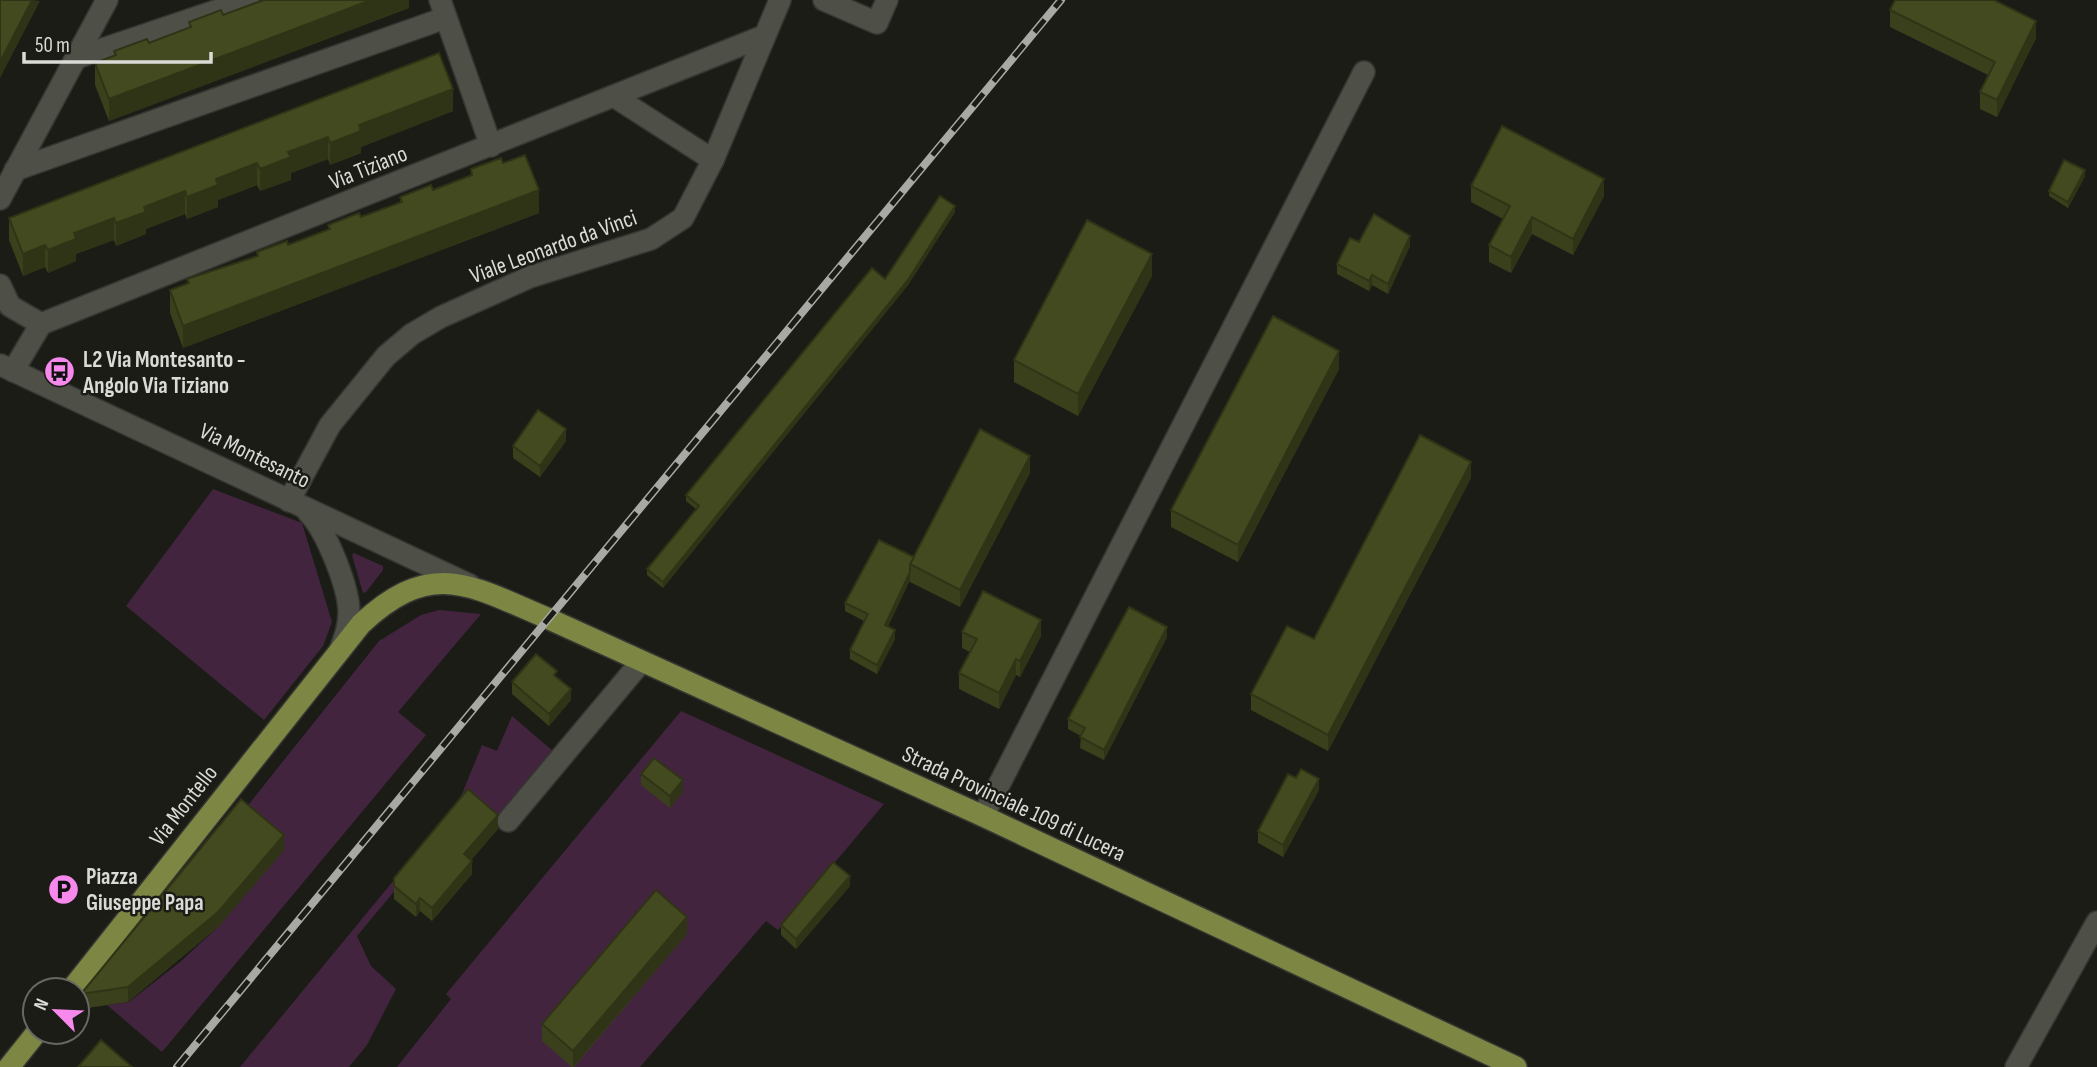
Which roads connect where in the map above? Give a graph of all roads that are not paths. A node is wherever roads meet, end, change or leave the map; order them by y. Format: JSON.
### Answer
{"nodes":[{"id":1,"x":107,"y":0,"type":"edge"},
{"id":2,"x":248,"y":0,"type":"edge"},
{"id":3,"x":780,"y":0,"type":"edge"},
{"id":4,"x":824,"y":0,"type":"edge"},
{"id":5,"x":887,"y":0,"type":"edge"},
{"id":6,"x":443,"y":9,"type":"edge"},
{"id":7,"x":764,"y":36,"type":"junction"},
{"id":8,"x":76,"y":58,"type":"junction"},
{"id":9,"x":1364,"y":72,"type":"dead end"},
{"id":10,"x":615,"y":97,"type":"junction"},
{"id":11,"x":491,"y":146,"type":"junction"},
{"id":12,"x":713,"y":160,"type":"junction"},
{"id":13,"x":15,"y":170,"type":"junction"},
{"id":14,"x":0,"y":199,"type":"edge"},
{"id":15,"x":0,"y":285,"type":"edge"},
{"id":16,"x":41,"y":324,"type":"junction"},
{"id":17,"x":6,"y":368,"type":"edge"},
{"id":18,"x":297,"y":504,"type":"junction"},
{"id":19,"x":487,"y":593,"type":"junction"},
{"id":20,"x":338,"y":654,"type":"junction"},
{"id":21,"x":641,"y":662,"type":"junction"},
{"id":22,"x":983,"y":816,"type":"junction"},
{"id":23,"x":508,"y":821,"type":"dead end"},
{"id":24,"x":2097,"y":922,"type":"edge"},
{"id":25,"x":82,"y":976,"type":"edge"},
{"id":26,"x":26,"y":1046,"type":"edge"},
{"id":27,"x":9,"y":1067,"type":"edge"},
{"id":28,"x":1516,"y":1067,"type":"edge"},
{"id":29,"x":2017,"y":1067,"type":"edge"}],
"edges":[{"from":1,"to":8,"type":"street"},
{"from":2,"to":8,"type":"street"},
{"from":3,"to":7,"type":"street","name":"Viale Leonardo da Vinci"},
{"from":4,"to":5,"type":"street"},
{"from":6,"to":11,"type":"street"},
{"from":6,"to":13,"type":"street"},
{"from":7,"to":10,"type":"street","name":"Via Tiziano"},
{"from":7,"to":12,"type":"street","name":"Viale Leonardo da Vinci"},
{"from":8,"to":13,"type":"street"},
{"from":9,"to":22,"type":"street"},
{"from":10,"to":11,"type":"street","name":"Via Tiziano"},
{"from":10,"to":12,"type":"street"},
{"from":11,"to":16,"type":"street","name":"Via Tiziano"},
{"from":12,"to":18,"type":"street","name":"Viale Leonardo da Vinci"},
{"from":13,"to":14,"type":"street"},
{"from":15,"to":16,"type":"street"},
{"from":16,"to":17,"type":"street"},
{"from":17,"to":18,"type":"street","name":"Via Montesanto"},
{"from":18,"to":19,"type":"street","name":"Via Montesanto"},
{"from":18,"to":20,"type":"street","name":"Via Montello"},
{"from":19,"to":20,"type":"main road","name":"Via Montello"},
{"from":19,"to":21,"type":"main road","name":"Strada Provinciale 109 di Lucera"},
{"from":20,"to":25,"type":"main road","name":"Via Montello"},
{"from":21,"to":22,"type":"main road","name":"Strada Provinciale 109 di Lucera"},
{"from":21,"to":23,"type":"street"},
{"from":22,"to":28,"type":"main road","name":"Strada Provinciale 109 di Lucera"},
{"from":24,"to":29,"type":"street"},
{"from":26,"to":27,"type":"main road"}]}
